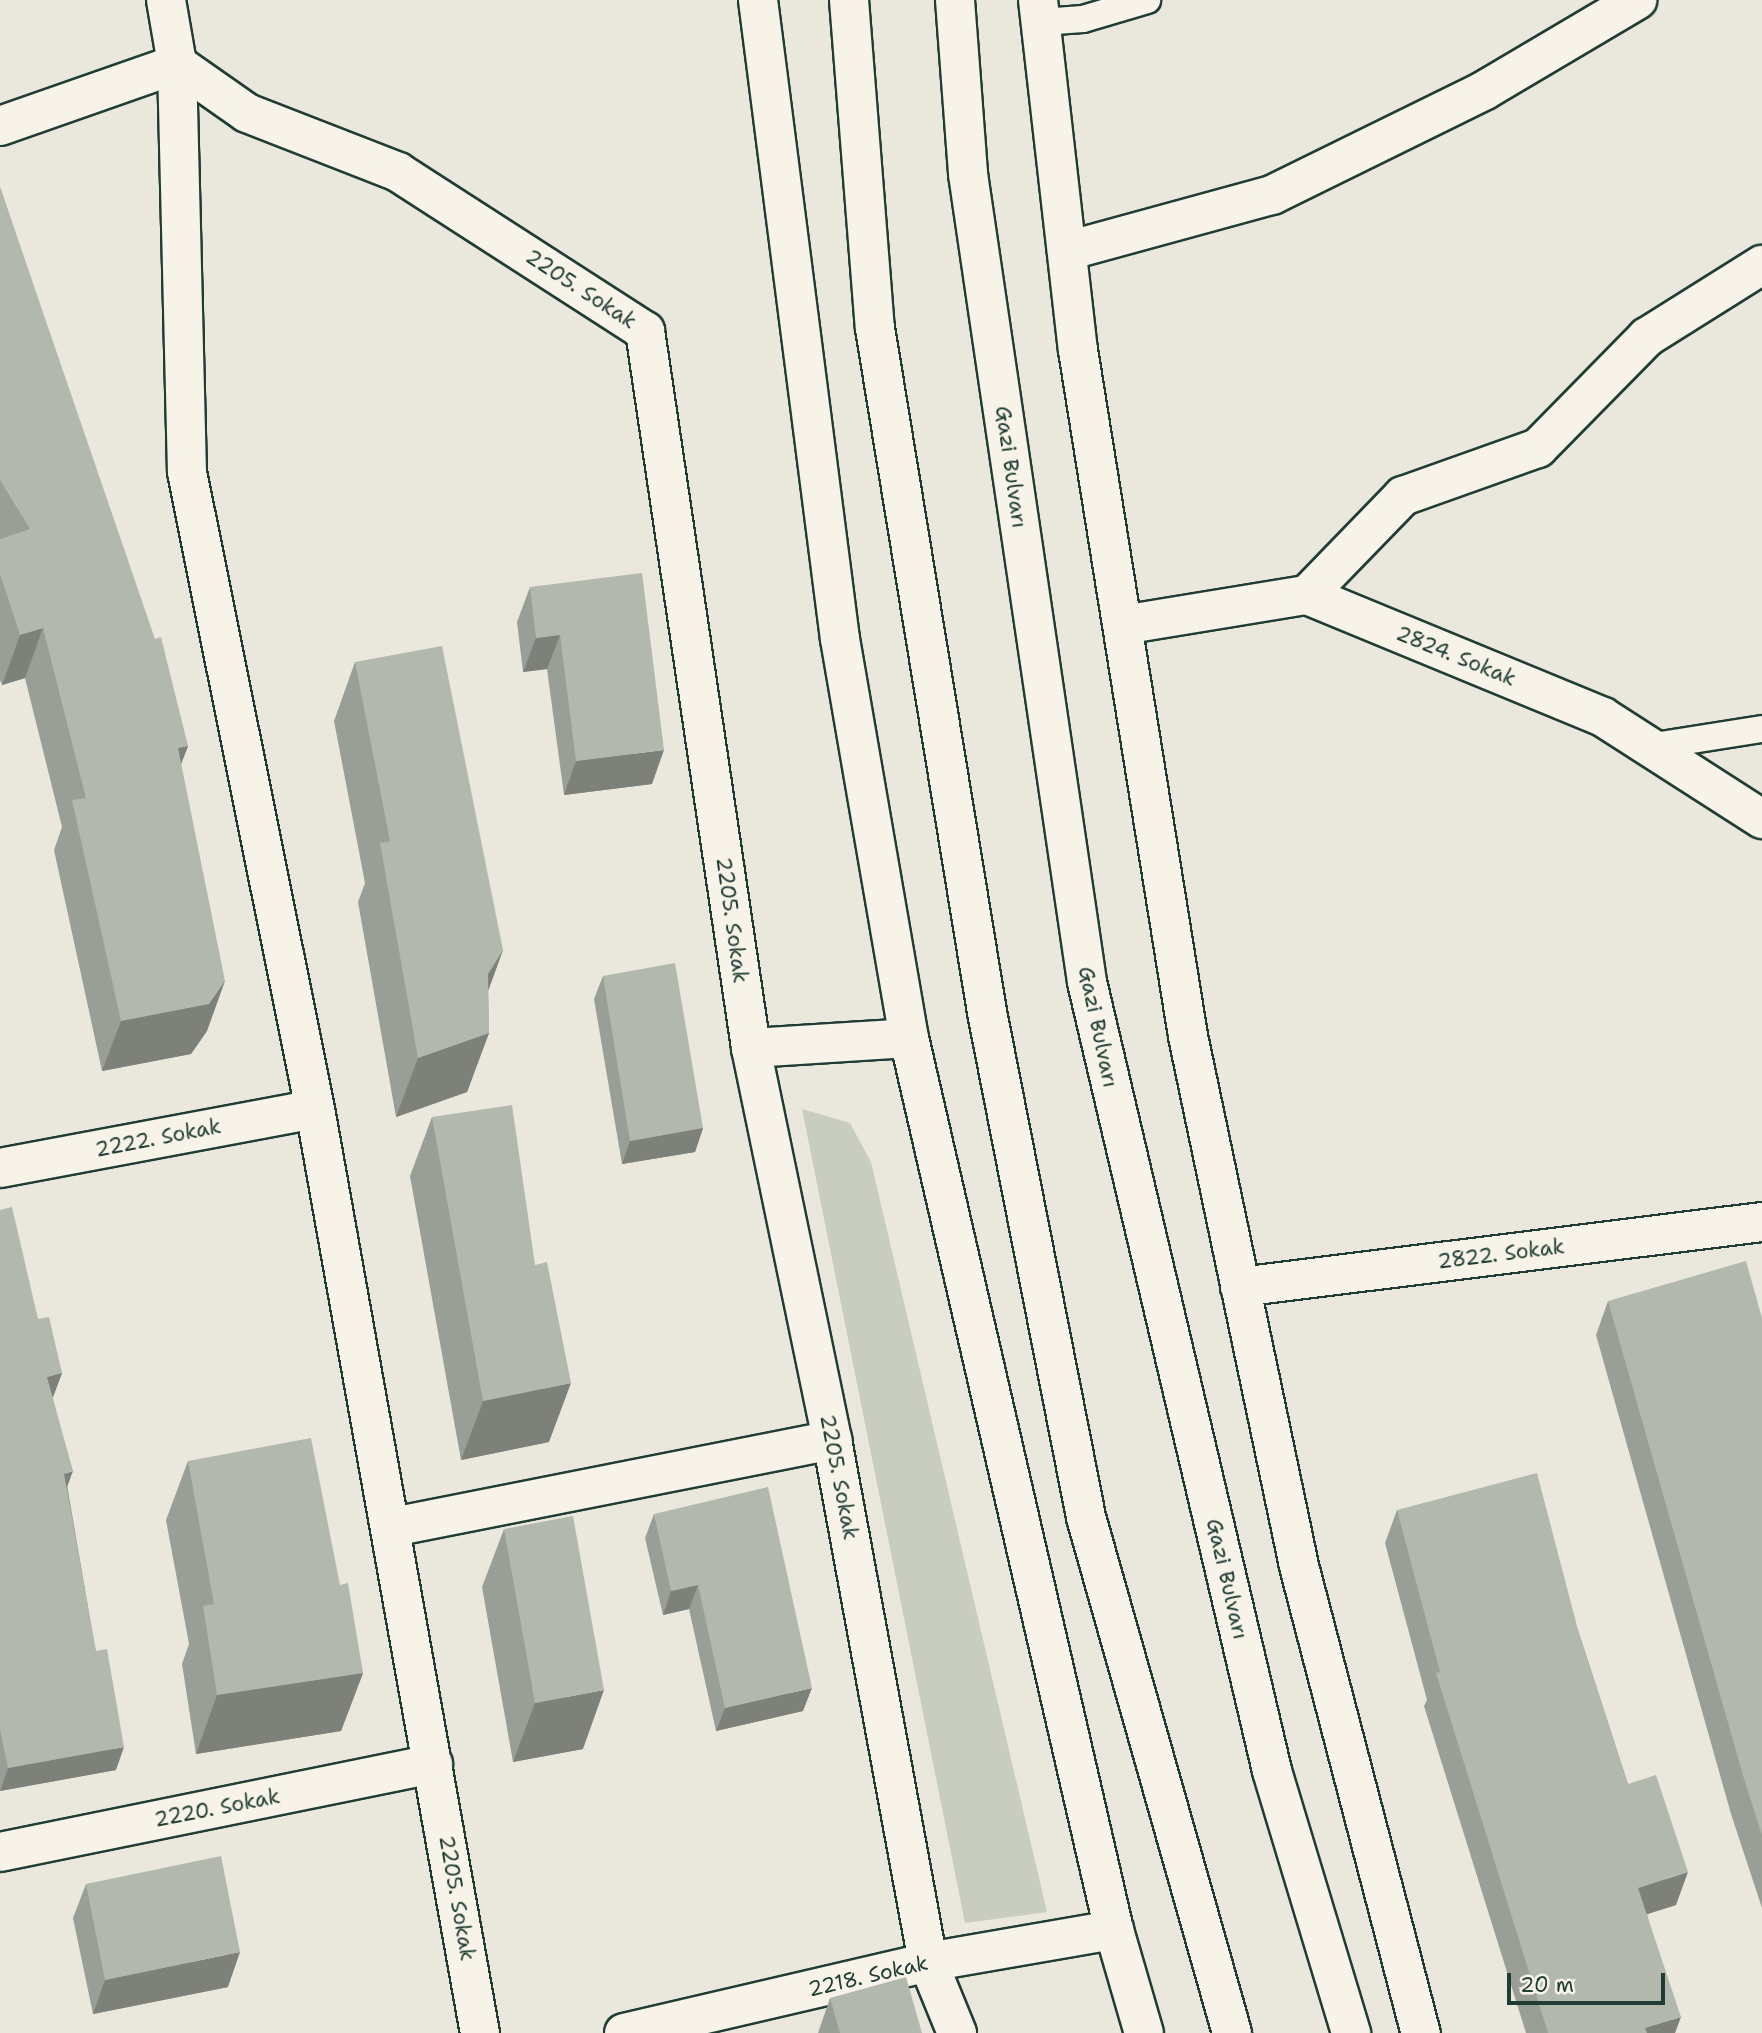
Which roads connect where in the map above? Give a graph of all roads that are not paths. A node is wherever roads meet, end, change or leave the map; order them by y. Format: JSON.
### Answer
{"nodes":[{"id":1,"x":166,"y":0,"type":"edge"},
{"id":2,"x":758,"y":0,"type":"edge"},
{"id":3,"x":849,"y":0,"type":"edge"},
{"id":4,"x":955,"y":0,"type":"edge"},
{"id":5,"x":1147,"y":0,"type":"edge"},
{"id":6,"x":1637,"y":0,"type":"edge"},
{"id":7,"x":1039,"y":11,"type":"edge"},
{"id":8,"x":177,"y":64,"type":"junction"},
{"id":9,"x":0,"y":126,"type":"edge"},
{"id":10,"x":1067,"y":251,"type":"junction"},
{"id":11,"x":1762,"y":265,"type":"edge"},
{"id":12,"x":1307,"y":595,"type":"junction"},
{"id":13,"x":1123,"y":625,"type":"junction"},
{"id":14,"x":1762,"y":729,"type":"edge"},
{"id":15,"x":1648,"y":747,"type":"junction"},
{"id":16,"x":1762,"y":819,"type":"edge"},
{"id":17,"x":909,"y":1038,"type":"junction"},
{"id":18,"x":751,"y":1048,"type":"junction"},
{"id":19,"x":315,"y":1109,"type":"junction"},
{"id":20,"x":0,"y":1168,"type":"edge"},
{"id":21,"x":1762,"y":1222,"type":"edge"},
{"id":22,"x":1240,"y":1287,"type":"junction"},
{"id":23,"x":832,"y":1440,"type":"junction"},
{"id":24,"x":393,"y":1527,"type":"junction"},
{"id":25,"x":433,"y":1764,"type":"junction"},
{"id":26,"x":0,"y":1852,"type":"edge"},
{"id":27,"x":1114,"y":1930,"type":"junction"},
{"id":28,"x":928,"y":1962,"type":"junction"},
{"id":29,"x":480,"y":2033,"type":"edge"},
{"id":30,"x":624,"y":2033,"type":"edge"},
{"id":31,"x":957,"y":2033,"type":"edge"},
{"id":32,"x":1144,"y":2033,"type":"edge"},
{"id":33,"x":1232,"y":2033,"type":"edge"},
{"id":34,"x":1351,"y":2033,"type":"edge"},
{"id":35,"x":1421,"y":2033,"type":"edge"}],
"edges":[{"from":1,"to":8,"type":"main road","name":"2205. Sokak"},
{"from":2,"to":17,"type":"main road"},
{"from":3,"to":33,"type":"main road"},
{"from":4,"to":34,"type":"main road","name":"Gazi Bulvarı"},
{"from":5,"to":7,"type":"lane"},
{"from":6,"to":10,"type":"main road"},
{"from":7,"to":10,"type":"main road"},
{"from":8,"to":9,"type":"main road"},
{"from":8,"to":18,"type":"main road","name":"2205. Sokak"},
{"from":8,"to":19,"type":"main road","name":"2205. Sokak"},
{"from":10,"to":13,"type":"main road"},
{"from":11,"to":12,"type":"main road"},
{"from":12,"to":13,"type":"main road"},
{"from":12,"to":15,"type":"main road","name":"2824. Sokak"},
{"from":13,"to":22,"type":"main road"},
{"from":14,"to":15,"type":"lane"},
{"from":15,"to":16,"type":"main road","name":"2824. Sokak"},
{"from":17,"to":18,"type":"main road"},
{"from":17,"to":27,"type":"main road"},
{"from":18,"to":23,"type":"main road","name":"2205. Sokak"},
{"from":19,"to":20,"type":"main road","name":"2222. Sokak"},
{"from":19,"to":24,"type":"main road","name":"2205. Sokak"},
{"from":21,"to":22,"type":"main road","name":"2822. Sokak"},
{"from":22,"to":35,"type":"main road"},
{"from":23,"to":24,"type":"main road"},
{"from":23,"to":28,"type":"main road","name":"2205. Sokak"},
{"from":24,"to":25,"type":"main road","name":"2205. Sokak"},
{"from":25,"to":26,"type":"main road","name":"2220. Sokak"},
{"from":25,"to":29,"type":"main road","name":"2205. Sokak"},
{"from":27,"to":28,"type":"main road","name":"2218. Sokak"},
{"from":27,"to":32,"type":"main road"},
{"from":28,"to":30,"type":"main road","name":"2218. Sokak"},
{"from":28,"to":31,"type":"main road","name":"2205. Sokak"}]}
